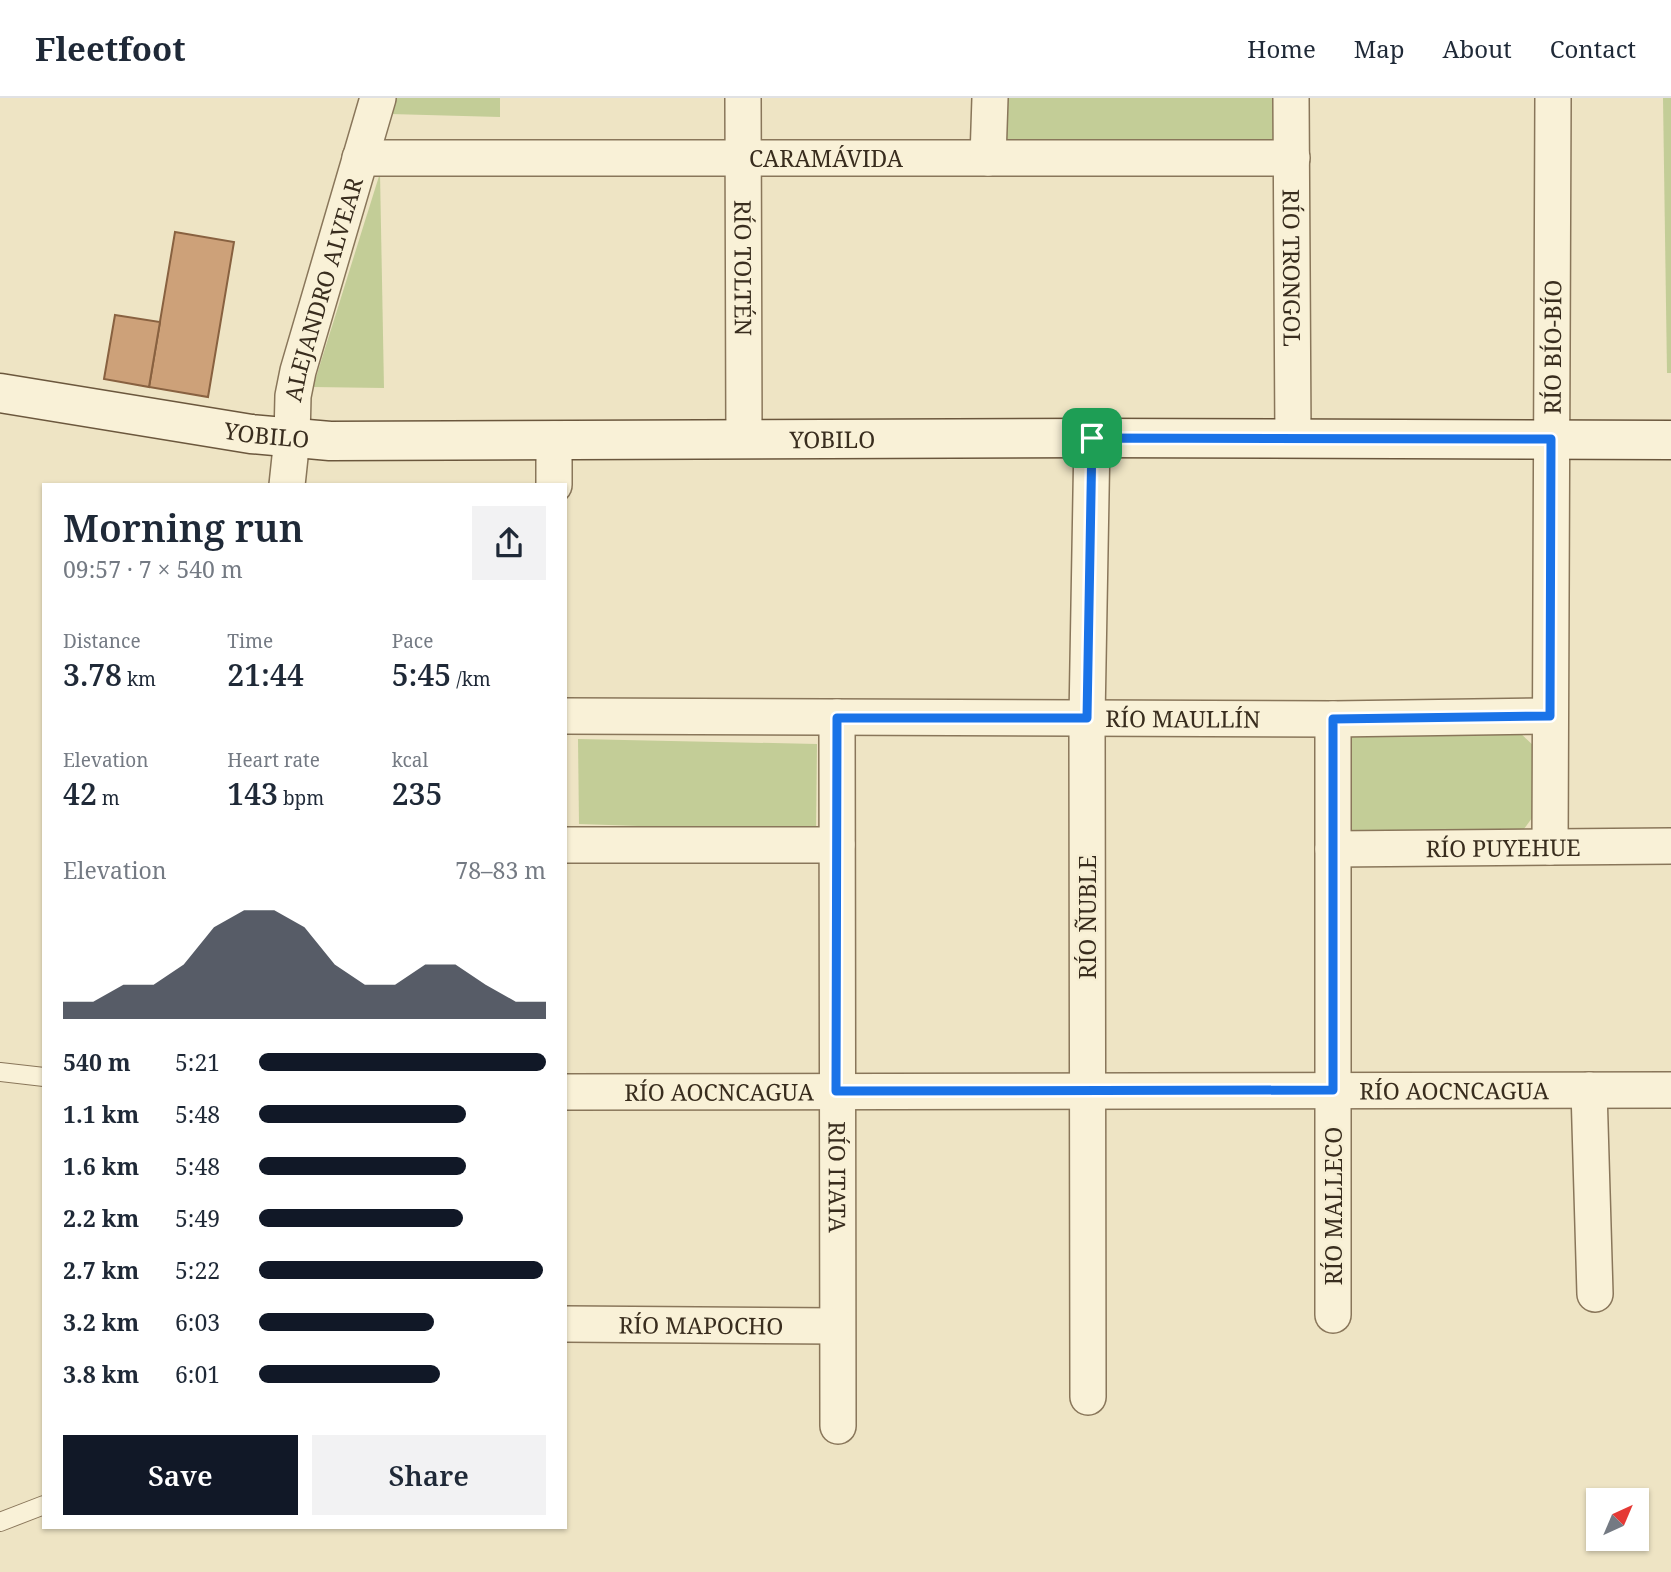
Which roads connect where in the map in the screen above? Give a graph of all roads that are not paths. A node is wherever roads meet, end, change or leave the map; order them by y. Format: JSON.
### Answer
{"nodes":[{"id":1,"x":378,"y":98,"type":"edge"},
{"id":2,"x":743,"y":98,"type":"edge"},
{"id":3,"x":990,"y":98,"type":"edge"},
{"id":4,"x":1292,"y":98,"type":"edge"},
{"id":5,"x":1553,"y":98,"type":"edge"},
{"id":6,"x":360,"y":158,"type":"junction"},
{"id":7,"x":743,"y":158,"type":"junction"},
{"id":8,"x":988,"y":158,"type":"junction"},
{"id":9,"x":1292,"y":158,"type":"junction"},
{"id":10,"x":0,"y":393,"type":"edge"},
{"id":11,"x":292,"y":438,"type":"junction"},
{"id":12,"x":744,"y":438,"type":"junction"},
{"id":13,"x":1092,"y":438,"type":"junction"},
{"id":14,"x":1293,"y":438,"type":"junction"},
{"id":15,"x":554,"y":439,"type":"junction"},
{"id":16,"x":1551,"y":439,"type":"junction"},
{"id":17,"x":1671,"y":440,"type":"edge"},
{"id":18,"x":287,"y":483,"type":"edge"},
{"id":19,"x":554,"y":483,"type":"edge"},
{"id":20,"x":567,"y":716,"type":"edge"},
{"id":21,"x":1550,"y":716,"type":"junction"},
{"id":22,"x":837,"y":718,"type":"junction"},
{"id":23,"x":1087,"y":718,"type":"junction"},
{"id":24,"x":1333,"y":719,"type":"junction"},
{"id":25,"x":567,"y":845,"type":"edge"},
{"id":26,"x":837,"y":845,"type":"junction"},
{"id":27,"x":1671,"y":846,"type":"edge"},
{"id":28,"x":1549,"y":847,"type":"junction"},
{"id":29,"x":1333,"y":849,"type":"junction"},
{"id":30,"x":0,"y":1072,"type":"edge"},
{"id":31,"x":42,"y":1077,"type":"edge"},
{"id":32,"x":1333,"y":1090,"type":"junction"},
{"id":33,"x":1589,"y":1090,"type":"junction"},
{"id":34,"x":1671,"y":1090,"type":"edge"},
{"id":35,"x":836,"y":1091,"type":"junction"},
{"id":36,"x":1086,"y":1091,"type":"junction"},
{"id":37,"x":567,"y":1092,"type":"edge"},
{"id":38,"x":1595,"y":1294,"type":"dead end"},
{"id":39,"x":1333,"y":1315,"type":"dead end"},
{"id":40,"x":567,"y":1324,"type":"edge"},
{"id":41,"x":837,"y":1326,"type":"junction"},
{"id":42,"x":1087,"y":1397,"type":"dead end"},
{"id":43,"x":838,"y":1426,"type":"dead end"},
{"id":44,"x":42,"y":1506,"type":"edge"},
{"id":45,"x":0,"y":1522,"type":"edge"}],
"edges":[{"from":1,"to":6,"type":"street","name":"ALEJANDRO ALVEAR"},
{"from":2,"to":7,"type":"street","name":"RÍO TOLTÉN"},
{"from":3,"to":8,"type":"street"},
{"from":4,"to":9,"type":"street","name":"RÍO TRONGOL"},
{"from":5,"to":16,"type":"street","name":"RÍO BÍO-BÍO"},
{"from":6,"to":7,"type":"street","name":"CARAMÁVIDA"},
{"from":6,"to":11,"type":"street","name":"ALEJANDRO ALVEAR"},
{"from":7,"to":8,"type":"street","name":"CARAMÁVIDA"},
{"from":7,"to":12,"type":"street","name":"RÍO TOLTÉN"},
{"from":8,"to":9,"type":"street","name":"CARAMÁVIDA"},
{"from":9,"to":14,"type":"street","name":"RÍO TRONGOL"},
{"from":10,"to":11,"type":"main road","name":"YOBILO"},
{"from":11,"to":15,"type":"main road","name":"YOBILO"},
{"from":11,"to":18,"type":"street","name":"ALEJANDRO ALVEAR"},
{"from":12,"to":13,"type":"main road","name":"YOBILO"},
{"from":12,"to":15,"type":"main road","name":"YOBILO"},
{"from":13,"to":14,"type":"main road","name":"YOBILO"},
{"from":13,"to":23,"type":"street","name":"RÍO ÑUBLE"},
{"from":14,"to":16,"type":"main road","name":"YOBILO"},
{"from":15,"to":19,"type":"street"},
{"from":16,"to":17,"type":"main road","name":"YOBILO"},
{"from":16,"to":21,"type":"street","name":"RÍO BÍO-BÍO"},
{"from":20,"to":22,"type":"street","name":"RÍO MAULLÍN"},
{"from":21,"to":24,"type":"street","name":"RÍO MAULLÍN"},
{"from":21,"to":28,"type":"street","name":"RÍO BÍO-BÍO"},
{"from":22,"to":23,"type":"street","name":"RÍO MAULLÍN"},
{"from":22,"to":26,"type":"street","name":"RÍO ITATA"},
{"from":23,"to":24,"type":"street","name":"RÍO MAULLÍN"},
{"from":23,"to":36,"type":"street","name":"RÍO ÑUBLE"},
{"from":24,"to":29,"type":"street","name":"RÍO MALLECO"},
{"from":25,"to":26,"type":"street"},
{"from":26,"to":35,"type":"street","name":"RÍO ITATA"},
{"from":27,"to":28,"type":"street","name":"RÍO PUYEHUE"},
{"from":28,"to":29,"type":"street","name":"RÍO PUYEHUE"},
{"from":29,"to":32,"type":"street","name":"RÍO MALLECO"},
{"from":30,"to":31,"type":"lane"},
{"from":32,"to":33,"type":"street","name":"RÍO AOCNCAGUA"},
{"from":32,"to":36,"type":"street","name":"RÍO AOCNCAGUA"},
{"from":32,"to":39,"type":"street","name":"RÍO MALLECO"},
{"from":33,"to":34,"type":"street","name":"RÍO AOCNCAGUA"},
{"from":33,"to":38,"type":"street"},
{"from":35,"to":36,"type":"street","name":"RÍO AOCNCAGUA"},
{"from":35,"to":37,"type":"street","name":"RÍO AOCNCAGUA"},
{"from":35,"to":41,"type":"street","name":"RÍO ITATA"},
{"from":36,"to":42,"type":"street","name":"RÍO ÑUBLE"},
{"from":40,"to":41,"type":"street","name":"RÍO MAPOCHO"},
{"from":41,"to":43,"type":"street","name":"RÍO ITATA"},
{"from":44,"to":45,"type":"lane"}]}
